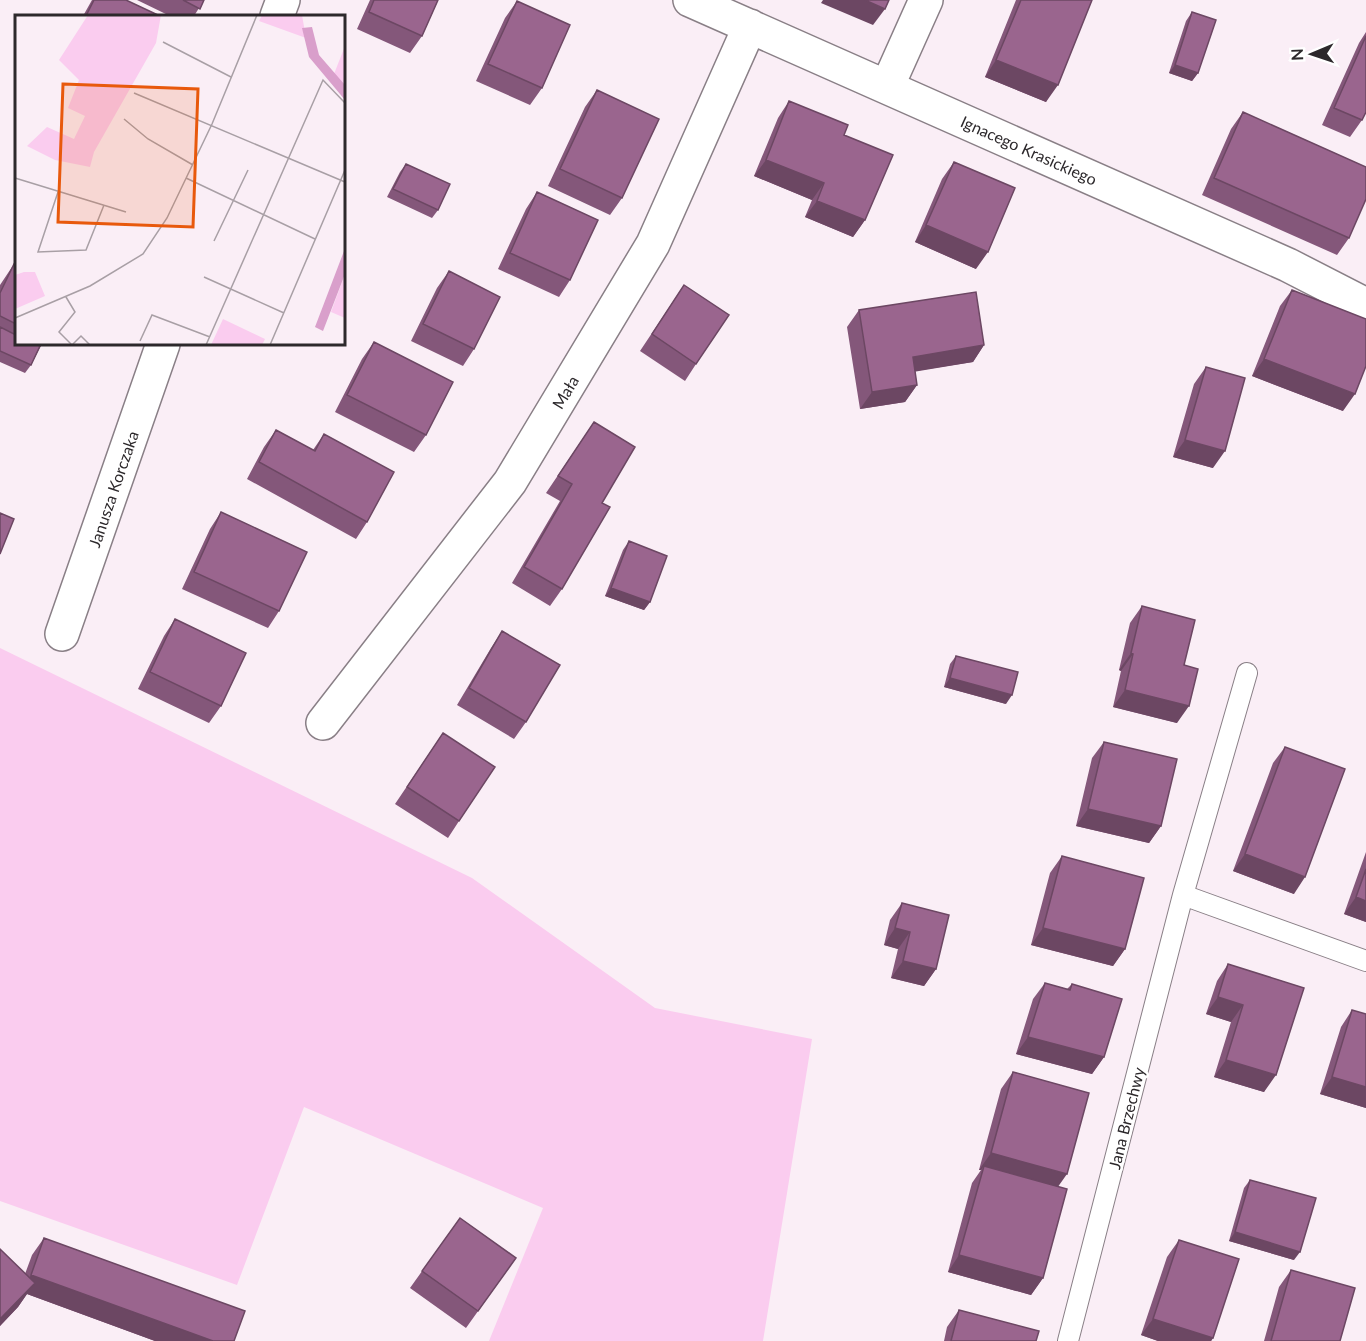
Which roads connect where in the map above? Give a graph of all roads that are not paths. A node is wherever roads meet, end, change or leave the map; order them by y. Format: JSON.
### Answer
{"nodes":[{"id":1,"x":283,"y":0,"type":"edge"},
{"id":2,"x":690,"y":0,"type":"edge"},
{"id":3,"x":926,"y":0,"type":"edge"},
{"id":4,"x":277,"y":15,"type":"edge"},
{"id":5,"x":750,"y":26,"type":"junction"},
{"id":6,"x":887,"y":87,"type":"junction"},
{"id":7,"x":1366,"y":305,"type":"edge"},
{"id":8,"x":163,"y":345,"type":"edge"},
{"id":9,"x":62,"y":634,"type":"dead end"},
{"id":10,"x":1247,"y":673,"type":"dead end"},
{"id":11,"x":323,"y":723,"type":"dead end"},
{"id":12,"x":1183,"y":895,"type":"junction"},
{"id":13,"x":1366,"y":961,"type":"edge"},
{"id":14,"x":1068,"y":1341,"type":"edge"}],
"edges":[{"from":1,"to":4,"type":"street"},
{"from":2,"to":5,"type":"street","name":"Ignacego Krasickiego"},
{"from":3,"to":6,"type":"street"},
{"from":5,"to":6,"type":"street","name":"Ignacego Krasickiego"},
{"from":5,"to":11,"type":"street","name":"Mała"},
{"from":6,"to":7,"type":"street","name":"Ignacego Krasickiego"},
{"from":8,"to":9,"type":"street","name":"Janusza Korczaka"},
{"from":10,"to":12,"type":"lane","name":"Jana Brzechwy"},
{"from":12,"to":13,"type":"lane"},
{"from":12,"to":14,"type":"lane","name":"Jana Brzechwy"}]}
